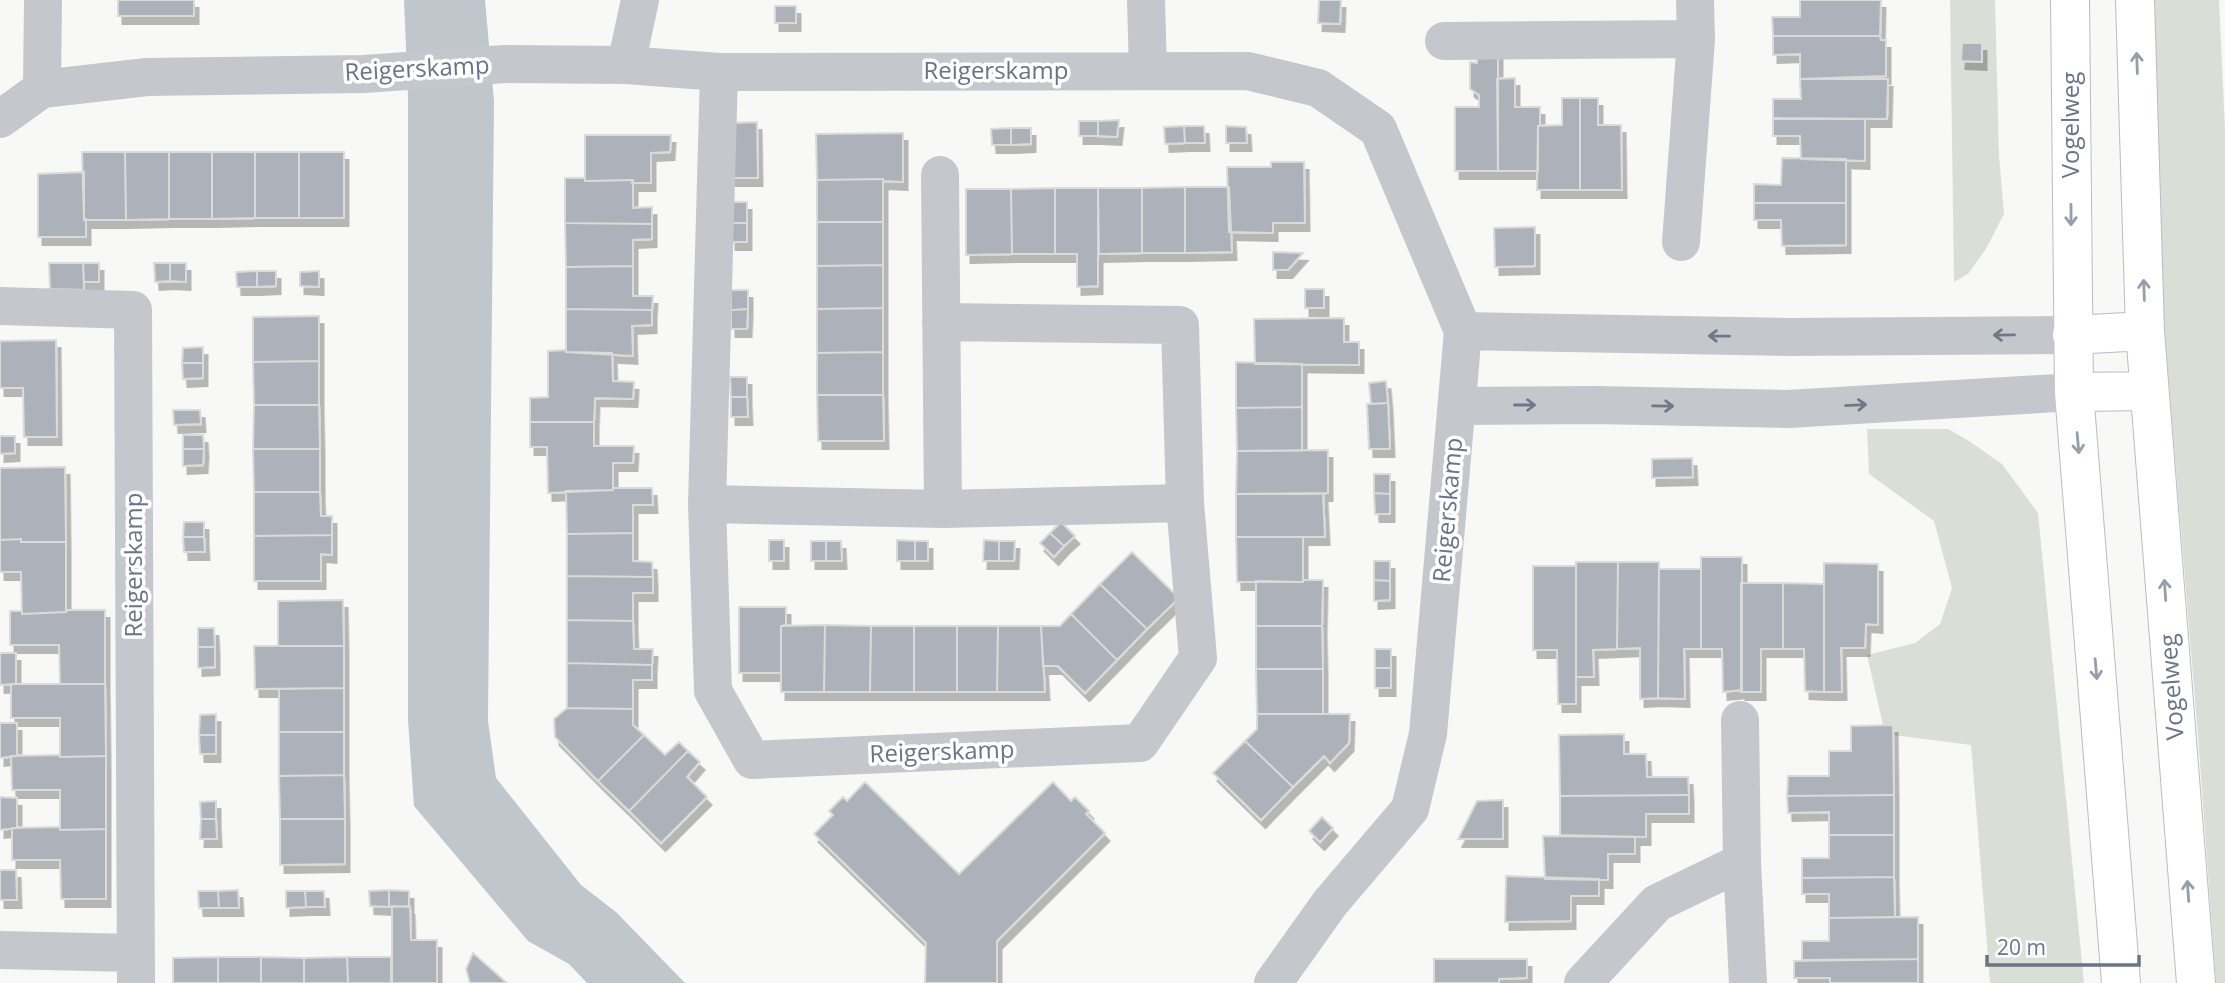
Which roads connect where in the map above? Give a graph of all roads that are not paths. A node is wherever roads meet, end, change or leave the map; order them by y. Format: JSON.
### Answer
{"nodes":[{"id":1,"x":43,"y":0,"type":"edge"},
{"id":2,"x":640,"y":0,"type":"edge"},
{"id":3,"x":1146,"y":0,"type":"edge"},
{"id":4,"x":1695,"y":0,"type":"edge"},
{"id":5,"x":2070,"y":0,"type":"edge"},
{"id":6,"x":2135,"y":0,"type":"edge"},
{"id":7,"x":1696,"y":39,"type":"junction"},
{"id":8,"x":1444,"y":41,"type":"dead end"},
{"id":9,"x":626,"y":65,"type":"junction"},
{"id":10,"x":1148,"y":71,"type":"junction"},
{"id":11,"x":719,"y":72,"type":"junction"},
{"id":12,"x":42,"y":89,"type":"junction"},
{"id":13,"x":0,"y":119,"type":"edge"},
{"id":14,"x":940,"y":175,"type":"dead end"},
{"id":15,"x":1681,"y":242,"type":"dead end"},
{"id":16,"x":0,"y":306,"type":"edge"},
{"id":17,"x":941,"y":321,"type":"junction"},
{"id":18,"x":1462,"y":331,"type":"junction"},
{"id":19,"x":2145,"y":331,"type":"junction"},
{"id":20,"x":2072,"y":335,"type":"junction"},
{"id":21,"x":2149,"y":391,"type":"junction"},
{"id":22,"x":2074,"y":392,"type":"junction"},
{"id":23,"x":1457,"y":406,"type":"junction"},
{"id":24,"x":1185,"y":503,"type":"junction"},
{"id":25,"x":707,"y":504,"type":"junction"},
{"id":26,"x":943,"y":509,"type":"junction"},
{"id":27,"x":1740,"y":720,"type":"dead end"},
{"id":28,"x":1742,"y":862,"type":"junction"},
{"id":29,"x":0,"y":950,"type":"edge"},
{"id":30,"x":136,"y":968,"type":"edge"},
{"id":31,"x":1273,"y":983,"type":"edge"},
{"id":32,"x":1583,"y":983,"type":"edge"},
{"id":33,"x":1748,"y":983,"type":"edge"},
{"id":34,"x":2120,"y":983,"type":"edge"},
{"id":35,"x":2196,"y":983,"type":"edge"}],
"edges":[{"from":1,"to":12,"type":"street"},
{"from":2,"to":9,"type":"street"},
{"from":3,"to":10,"type":"street"},
{"from":4,"to":7,"type":"street"},
{"from":5,"to":20,"type":"street","name":"Vogelweg","one_way":true},
{"from":19,"to":6,"type":"street","name":"Vogelweg","one_way":true},
{"from":7,"to":8,"type":"street"},
{"from":7,"to":15,"type":"street"},
{"from":9,"to":11,"type":"street","name":"Reigerskamp"},
{"from":9,"to":12,"type":"street","name":"Reigerskamp"},
{"from":10,"to":11,"type":"street","name":"Reigerskamp"},
{"from":10,"to":18,"type":"street","name":"Reigerskamp"},
{"from":11,"to":25,"type":"street","name":"Reigerskamp"},
{"from":12,"to":13,"type":"street","name":"Reigerskamp"},
{"from":14,"to":17,"type":"street"},
{"from":16,"to":30,"type":"street","name":"Reigerskamp"},
{"from":17,"to":24,"type":"street","name":"Reigerskamp"},
{"from":17,"to":26,"type":"street"},
{"from":20,"to":18,"type":"street","one_way":true},
{"from":18,"to":23,"type":"street","name":"Reigerskamp"},
{"from":19,"to":20,"type":"street"},
{"from":19,"to":21,"type":"street","name":"Vogelweg"},
{"from":20,"to":22,"type":"street","name":"Vogelweg"},
{"from":21,"to":22,"type":"street"},
{"from":35,"to":21,"type":"street","name":"Vogelweg","one_way":true},
{"from":23,"to":22,"type":"street","name":"Reigerskamp","one_way":true},
{"from":22,"to":34,"type":"street","name":"Vogelweg","one_way":true},
{"from":23,"to":31,"type":"street","name":"Reigerskamp"},
{"from":24,"to":25,"type":"street","name":"Reigerskamp"},
{"from":24,"to":26,"type":"street"},
{"from":25,"to":26,"type":"street"},
{"from":27,"to":28,"type":"street"},
{"from":28,"to":32,"type":"street"},
{"from":28,"to":33,"type":"street"},
{"from":29,"to":30,"type":"street","name":"Reigerskamp"}]}
